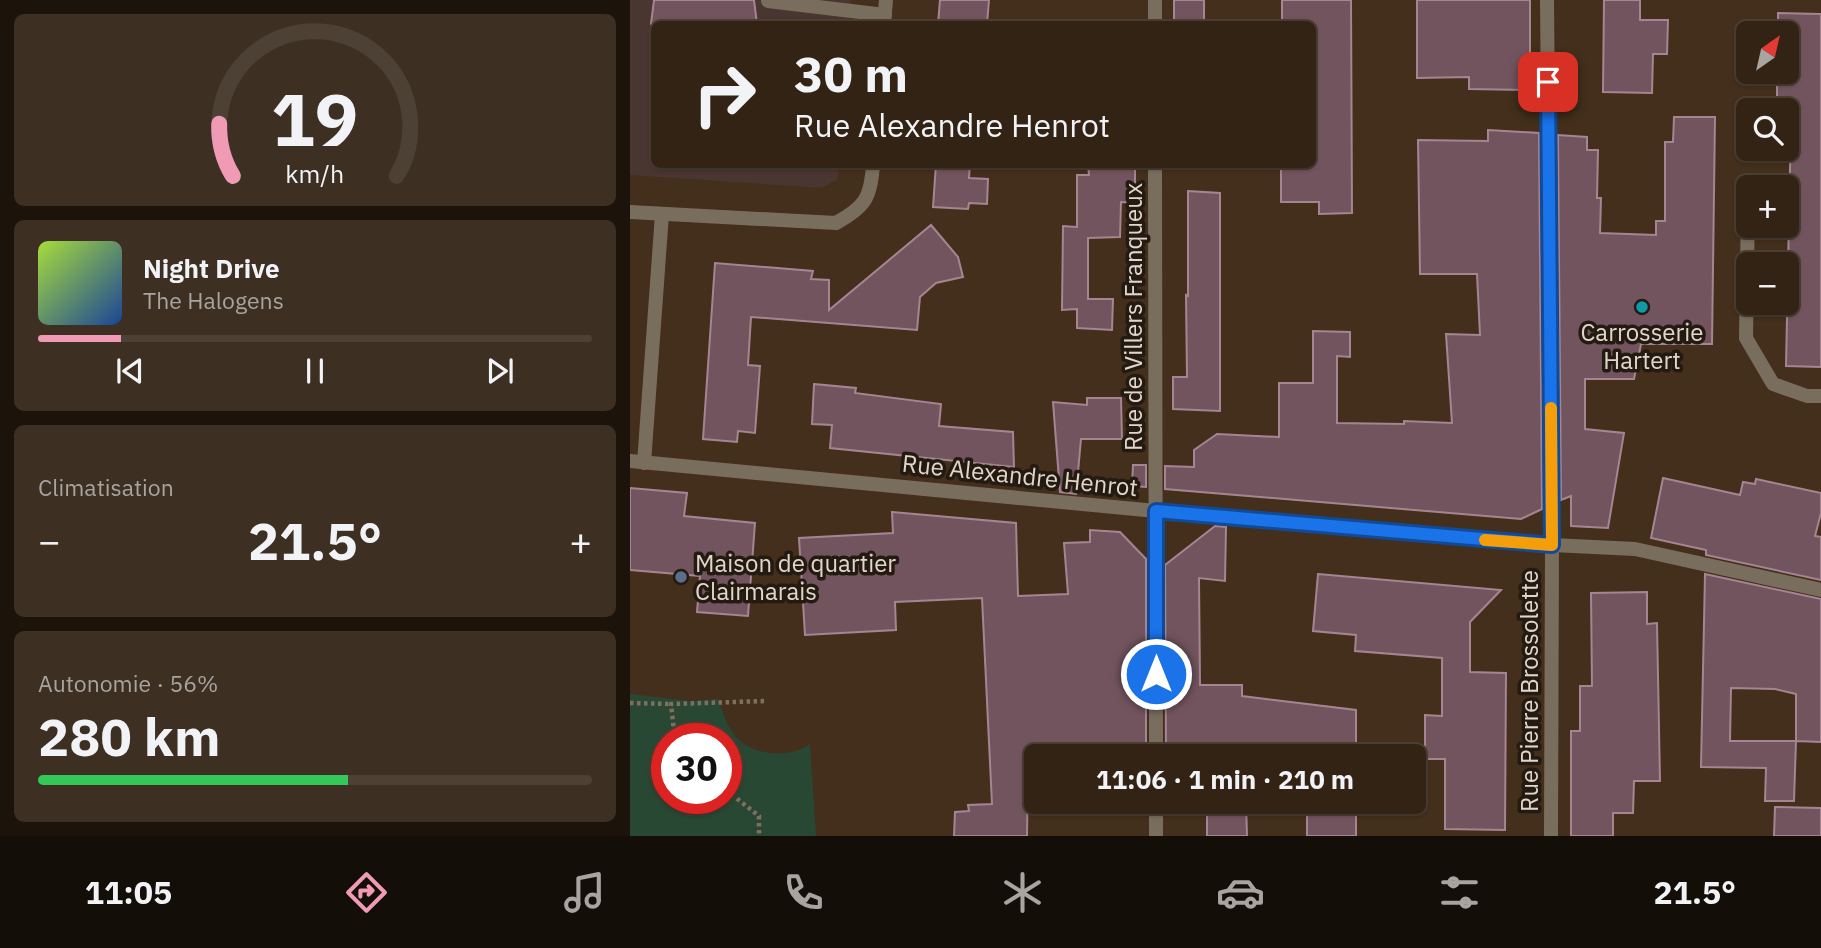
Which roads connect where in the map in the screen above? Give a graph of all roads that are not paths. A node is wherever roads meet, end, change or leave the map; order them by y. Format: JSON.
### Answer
{"nodes":[{"id":1,"x":1155,"y":0,"type":"edge"},
{"id":2,"x":1547,"y":0,"type":"edge"},
{"id":3,"x":768,"y":1,"type":"edge"},
{"id":4,"x":885,"y":13,"type":"edge"},
{"id":5,"x":1155,"y":21,"type":"edge"},
{"id":6,"x":873,"y":168,"type":"edge"},
{"id":7,"x":1156,"y":168,"type":"edge"},
{"id":8,"x":630,"y":212,"type":"edge"},
{"id":9,"x":662,"y":214,"type":"junction"},
{"id":10,"x":1747,"y":238,"type":"edge"},
{"id":11,"x":1821,"y":396,"type":"edge"},
{"id":12,"x":637,"y":462,"type":"edge"},
{"id":13,"x":1156,"y":511,"type":"junction"},
{"id":14,"x":1552,"y":545,"type":"junction"},
{"id":15,"x":1821,"y":590,"type":"edge"},
{"id":16,"x":1156,"y":744,"type":"edge"},
{"id":17,"x":1156,"y":814,"type":"edge"},
{"id":18,"x":1156,"y":836,"type":"edge"},
{"id":19,"x":1551,"y":836,"type":"edge"}],
"edges":[{"from":1,"to":5,"type":"street"},
{"from":2,"to":14,"type":"street","name":"Rue Pierre Brossolette"},
{"from":3,"to":4,"type":"street"},
{"from":6,"to":9,"type":"street"},
{"from":7,"to":13,"type":"street","name":"Rue de Villers Franqueux"},
{"from":8,"to":9,"type":"street"},
{"from":9,"to":12,"type":"street"},
{"from":10,"to":11,"type":"street"},
{"from":12,"to":13,"type":"street","name":"Rue Alexandre Henrot"},
{"from":13,"to":14,"type":"street","name":"Rue Alexandre Henrot"},
{"from":13,"to":16,"type":"street","name":"Rue de Villers Franqueux"},
{"from":14,"to":15,"type":"street","name":"Rue Alexandre Henrot"},
{"from":14,"to":19,"type":"street","name":"Rue Pierre Brossolette"},
{"from":17,"to":18,"type":"street"}]}
